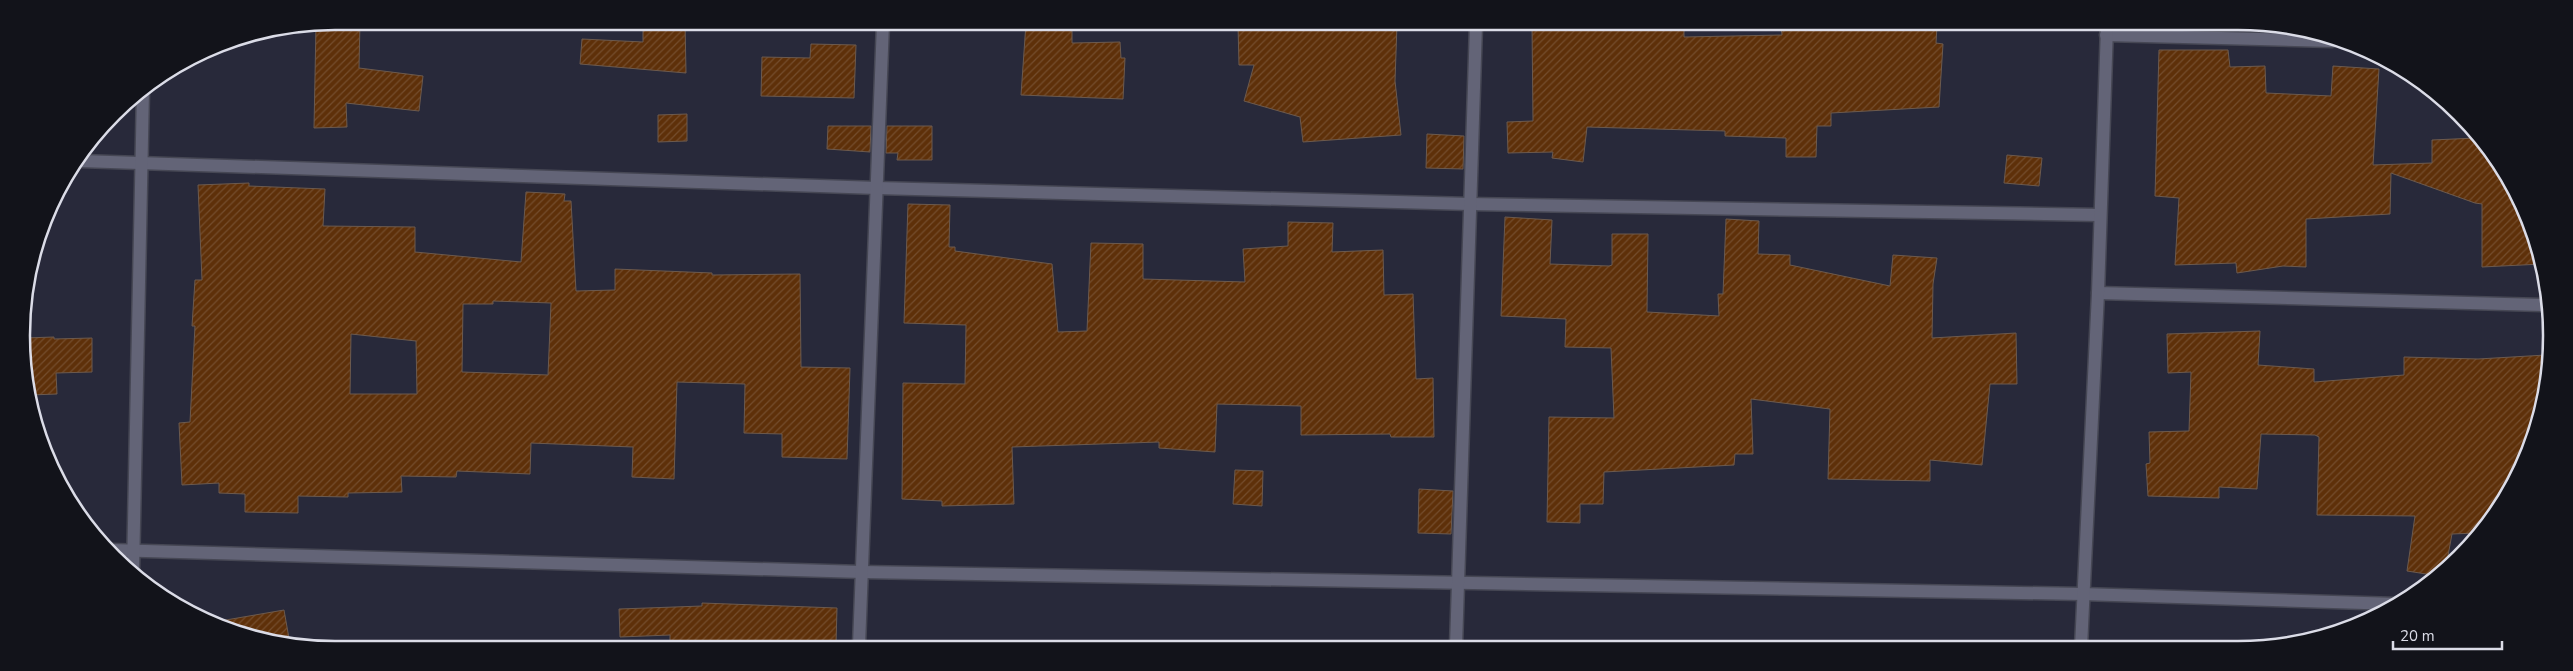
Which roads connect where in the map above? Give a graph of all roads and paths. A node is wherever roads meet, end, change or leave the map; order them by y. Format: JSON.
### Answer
{"nodes":[{"id":1,"x":883,"y":30,"type":"edge"},
{"id":2,"x":1476,"y":30,"type":"edge"},
{"id":3,"x":2106,"y":31,"type":"edge"},
{"id":4,"x":2318,"y":40,"type":"edge"},
{"id":5,"x":143,"y":99,"type":"edge"},
{"id":6,"x":85,"y":161,"type":"edge"},
{"id":7,"x":141,"y":164,"type":"junction"},
{"id":8,"x":877,"y":188,"type":"junction"},
{"id":9,"x":1470,"y":204,"type":"junction"},
{"id":10,"x":2099,"y":215,"type":"junction"},
{"id":11,"x":2098,"y":293,"type":"junction"},
{"id":12,"x":2541,"y":305,"type":"edge"},
{"id":13,"x":118,"y":550,"type":"edge"},
{"id":14,"x":134,"y":551,"type":"junction"},
{"id":15,"x":133,"y":564,"type":"edge"},
{"id":16,"x":862,"y":572,"type":"junction"},
{"id":17,"x":1458,"y":582,"type":"junction"},
{"id":18,"x":2082,"y":594,"type":"junction"},
{"id":19,"x":2383,"y":604,"type":"edge"},
{"id":20,"x":859,"y":641,"type":"edge"},
{"id":21,"x":1456,"y":641,"type":"edge"},
{"id":22,"x":2081,"y":641,"type":"edge"}],
"edges":[{"from":1,"to":8,"type":"street"},
{"from":2,"to":9,"type":"street"},
{"from":3,"to":4,"type":"street"},
{"from":3,"to":10,"type":"street"},
{"from":5,"to":7,"type":"street"},
{"from":6,"to":7,"type":"street"},
{"from":7,"to":8,"type":"street"},
{"from":7,"to":14,"type":"street"},
{"from":8,"to":9,"type":"street"},
{"from":8,"to":16,"type":"street"},
{"from":9,"to":10,"type":"street"},
{"from":9,"to":17,"type":"street"},
{"from":10,"to":11,"type":"street"},
{"from":11,"to":12,"type":"street"},
{"from":11,"to":18,"type":"street"},
{"from":13,"to":14,"type":"street"},
{"from":14,"to":15,"type":"street"},
{"from":14,"to":16,"type":"street"},
{"from":16,"to":17,"type":"street"},
{"from":16,"to":20,"type":"street"},
{"from":17,"to":18,"type":"street"},
{"from":17,"to":21,"type":"street"},
{"from":18,"to":19,"type":"street"},
{"from":18,"to":22,"type":"street"}]}
